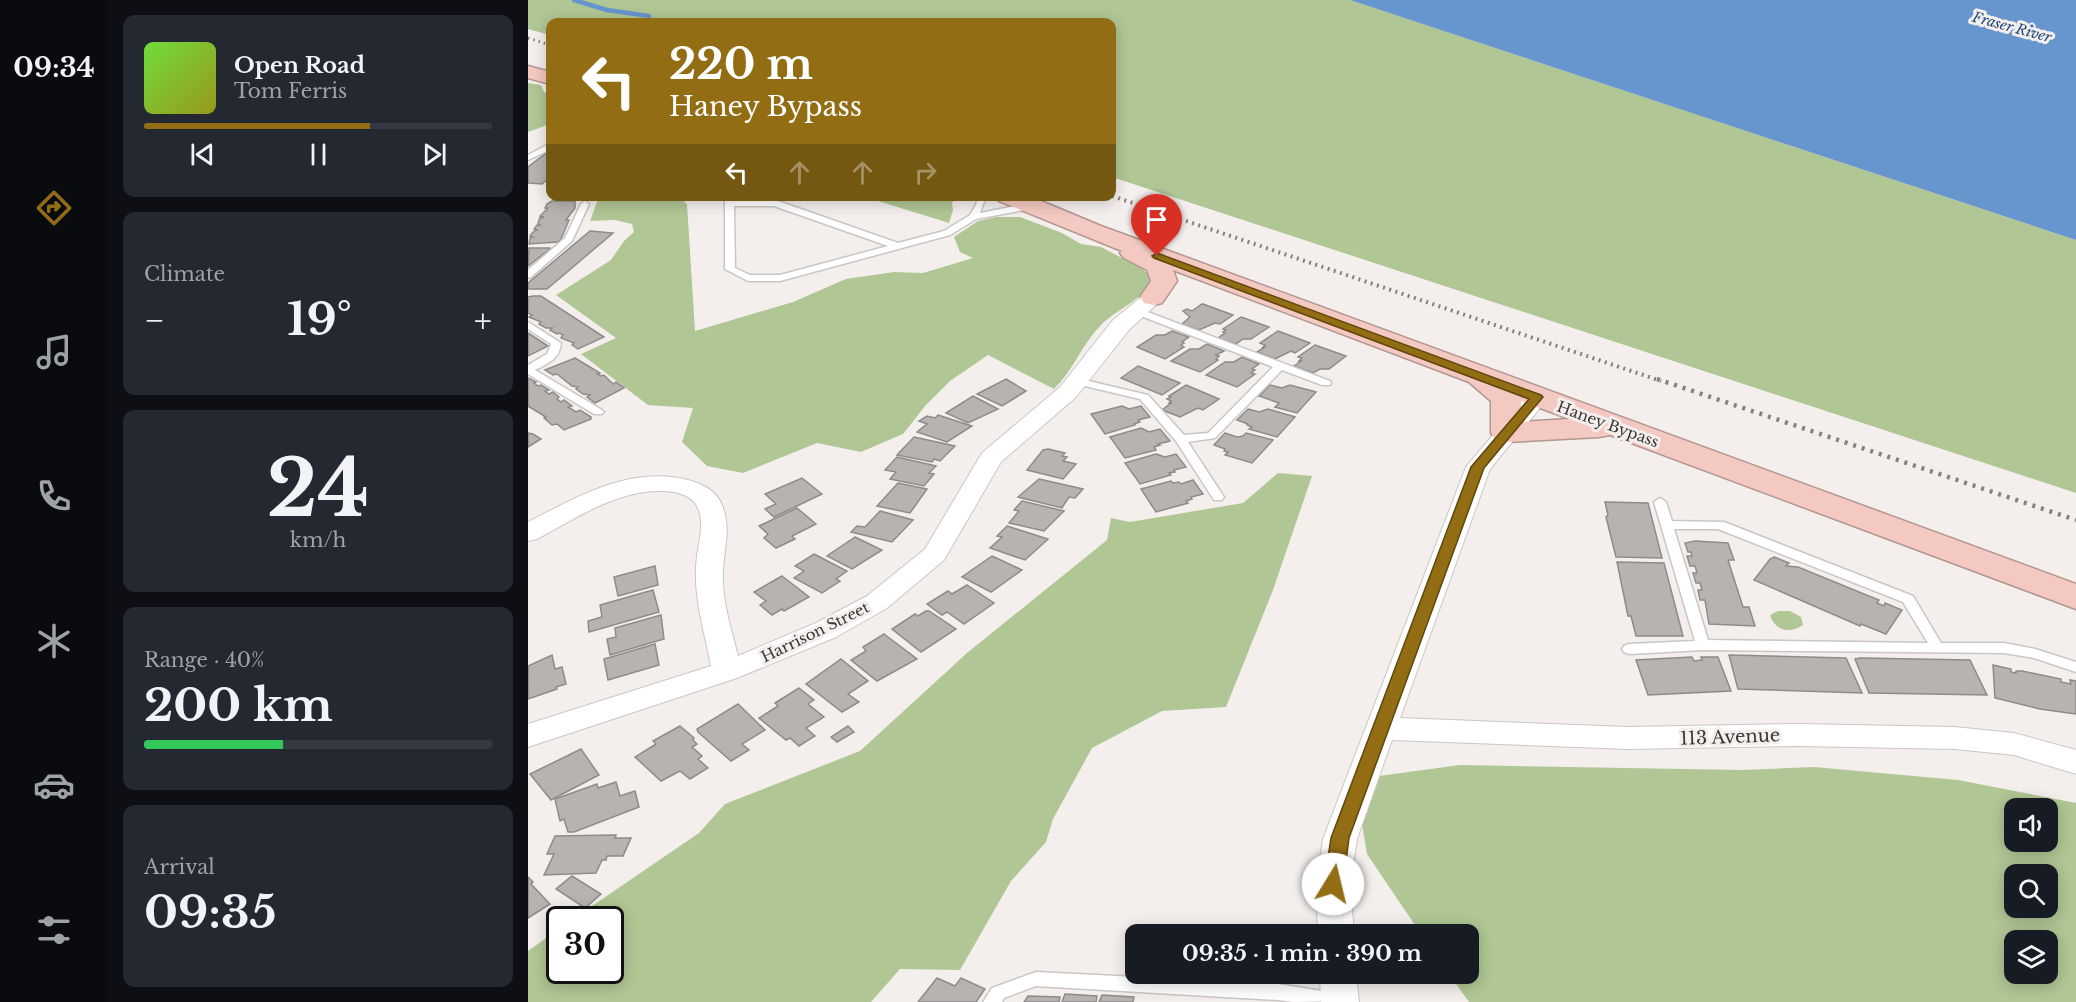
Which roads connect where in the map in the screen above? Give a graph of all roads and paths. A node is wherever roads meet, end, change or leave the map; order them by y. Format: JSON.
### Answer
{"nodes":[{"id":1,"x":528,"y":72,"type":"edge"},
{"id":2,"x":546,"y":77,"type":"edge"},
{"id":3,"x":546,"y":149,"type":"edge"},
{"id":4,"x":528,"y":158,"type":"edge"},
{"id":5,"x":729,"y":201,"type":"edge"},
{"id":6,"x":747,"y":201,"type":"edge"},
{"id":7,"x":981,"y":201,"type":"edge"},
{"id":8,"x":1018,"y":201,"type":"edge"},
{"id":9,"x":585,"y":204,"type":"dead end"},
{"id":10,"x":1030,"y":206,"type":"junction"},
{"id":11,"x":973,"y":217,"type":"junction"},
{"id":12,"x":1092,"y":231,"type":"junction"},
{"id":13,"x":896,"y":246,"type":"junction"},
{"id":14,"x":528,"y":275,"type":"edge"},
{"id":15,"x":1245,"y":289,"type":"junction"},
{"id":16,"x":1145,"y":304,"type":"junction"},
{"id":17,"x":528,"y":325,"type":"edge"},
{"id":18,"x":1280,"y":366,"type":"junction"},
{"id":19,"x":528,"y":370,"type":"edge"},
{"id":20,"x":1480,"y":376,"type":"junction"},
{"id":21,"x":1076,"y":381,"type":"junction"},
{"id":22,"x":1326,"y":383,"type":"dead end"},
{"id":23,"x":1537,"y":397,"type":"junction"},
{"id":24,"x":598,"y":412,"type":"dead end"},
{"id":25,"x":1619,"y":428,"type":"junction"},
{"id":26,"x":1506,"y":433,"type":"junction"},
{"id":27,"x":1181,"y":439,"type":"junction"},
{"id":28,"x":1218,"y":497,"type":"dead end"},
{"id":29,"x":1660,"y":502,"type":"dead end"},
{"id":30,"x":1666,"y":525,"type":"junction"},
{"id":31,"x":528,"y":532,"type":"edge"},
{"id":32,"x":2076,"y":597,"type":"edge"},
{"id":33,"x":1703,"y":645,"type":"junction"},
{"id":34,"x":1937,"y":647,"type":"junction"},
{"id":35,"x":1629,"y":649,"type":"dead end"},
{"id":36,"x":2076,"y":667,"type":"edge"},
{"id":37,"x":727,"y":671,"type":"junction"},
{"id":38,"x":1381,"y":728,"type":"junction"},
{"id":39,"x":528,"y":736,"type":"edge"},
{"id":40,"x":2076,"y":762,"type":"edge"},
{"id":41,"x":1335,"y":924,"type":"edge"},
{"id":42,"x":1339,"y":984,"type":"edge"},
{"id":43,"x":992,"y":1002,"type":"edge"},
{"id":44,"x":1340,"y":1002,"type":"edge"}],
"edges":[{"from":1,"to":2,"type":"highway"},
{"from":3,"to":4,"type":"lane"},
{"from":5,"to":13,"type":"lane"},
{"from":6,"to":13,"type":"lane"},
{"from":7,"to":11,"type":"lane"},
{"from":8,"to":10,"type":"highway","name":"Haney Bypass"},
{"from":9,"to":14,"type":"lane"},
{"from":10,"to":11,"type":"lane"},
{"from":10,"to":12,"type":"highway","name":"Haney Bypass"},
{"from":11,"to":13,"type":"lane"},
{"from":12,"to":15,"type":"highway","name":"Haney Bypass"},
{"from":12,"to":16,"type":"highway"},
{"from":15,"to":16,"type":"highway"},
{"from":15,"to":20,"type":"highway","name":"Haney Bypass"},
{"from":16,"to":18,"type":"lane"},
{"from":16,"to":21,"type":"street","name":"Harrison Street"},
{"from":17,"to":19,"type":"lane"},
{"from":18,"to":22,"type":"lane"},
{"from":18,"to":27,"type":"lane"},
{"from":19,"to":24,"type":"lane"},
{"from":20,"to":23,"type":"highway","name":"Haney Bypass"},
{"from":20,"to":26,"type":"highway"},
{"from":21,"to":27,"type":"lane"},
{"from":21,"to":37,"type":"street","name":"Harrison Street"},
{"from":23,"to":25,"type":"highway","name":"Haney Bypass"},
{"from":23,"to":26,"type":"street"},
{"from":25,"to":26,"type":"highway"},
{"from":25,"to":32,"type":"highway","name":"Haney Bypass"},
{"from":26,"to":38,"type":"street"},
{"from":27,"to":28,"type":"lane"},
{"from":29,"to":30,"type":"lane"},
{"from":30,"to":33,"type":"lane"},
{"from":30,"to":34,"type":"lane"},
{"from":31,"to":37,"type":"street"},
{"from":33,"to":34,"type":"lane"},
{"from":33,"to":35,"type":"lane"},
{"from":34,"to":36,"type":"lane"},
{"from":37,"to":39,"type":"street","name":"Harrison Street"},
{"from":38,"to":40,"type":"street","name":"113 Avenue"},
{"from":38,"to":41,"type":"street"},
{"from":42,"to":44,"type":"street"},
{"from":43,"to":44,"type":"lane"}]}
